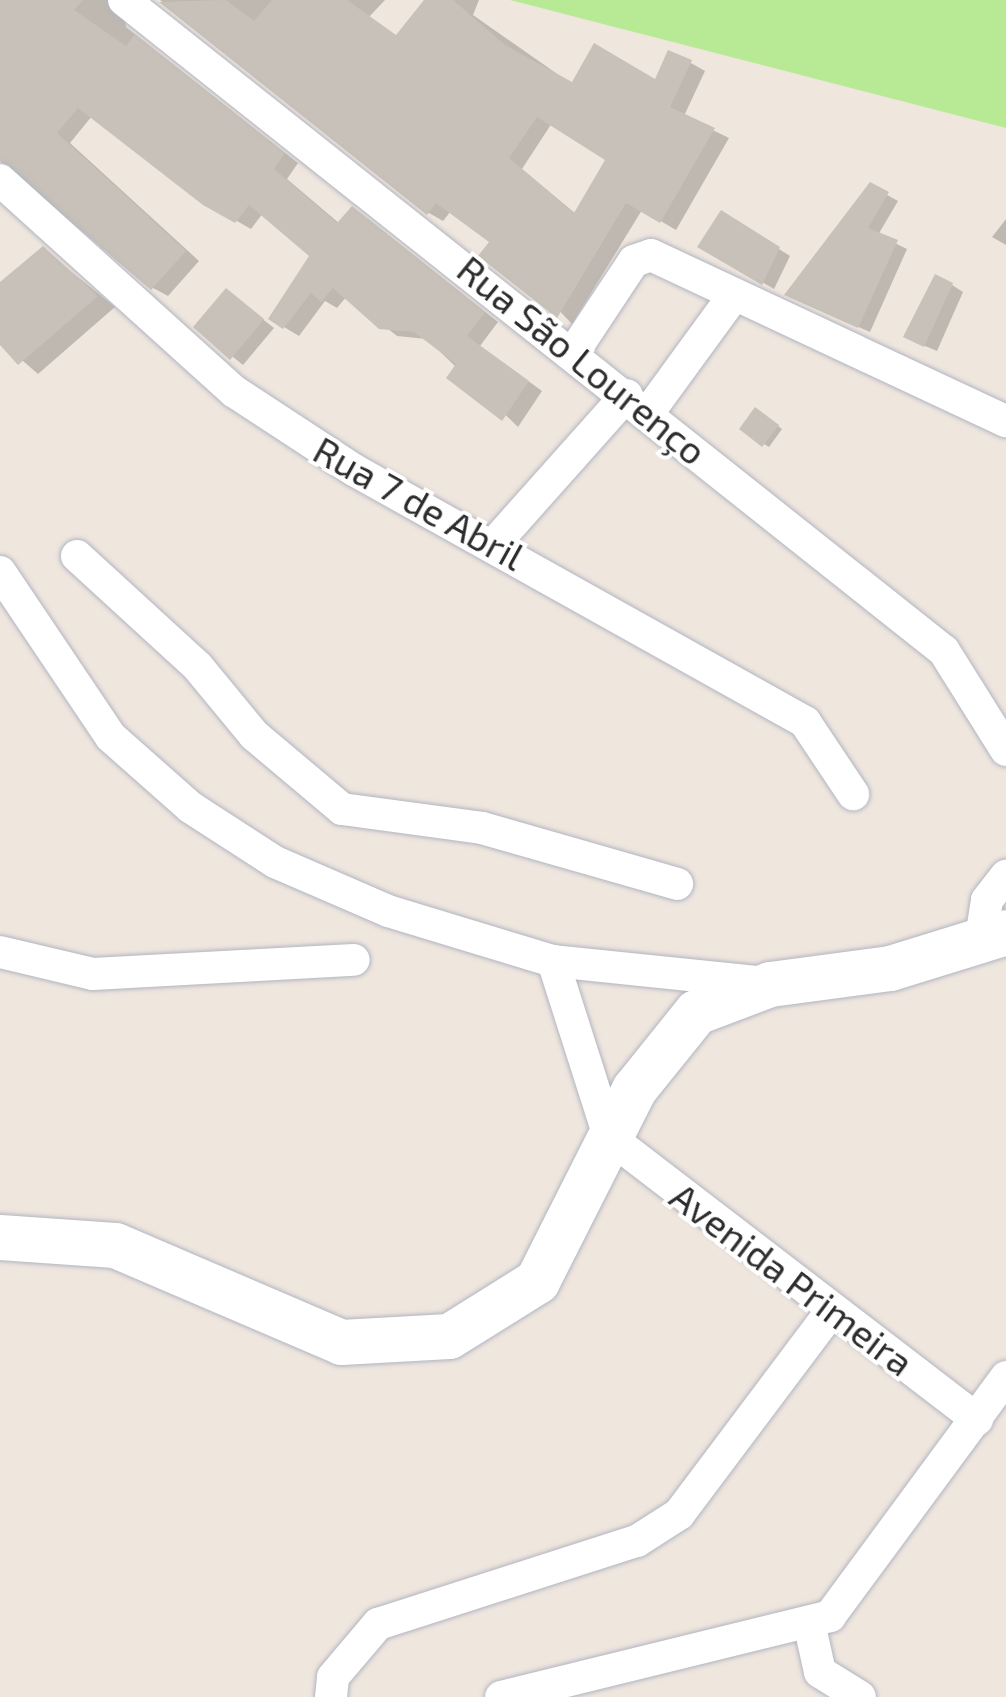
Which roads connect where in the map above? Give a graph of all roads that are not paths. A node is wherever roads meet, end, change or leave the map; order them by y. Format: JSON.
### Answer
{"nodes":[{"id":1,"x":124,"y":0,"type":"edge"},
{"id":2,"x":0,"y":180,"type":"edge"},
{"id":3,"x":734,"y":295,"type":"junction"},
{"id":4,"x":573,"y":354,"type":"junction"},
{"id":5,"x":637,"y":404,"type":"junction"},
{"id":6,"x":1006,"y":421,"type":"edge"},
{"id":7,"x":496,"y":543,"type":"junction"},
{"id":8,"x":77,"y":556,"type":"dead end"},
{"id":9,"x":0,"y":572,"type":"edge"},
{"id":10,"x":1006,"y":750,"type":"edge"},
{"id":11,"x":852,"y":794,"type":"dead end"},
{"id":12,"x":1006,"y":876,"type":"edge"},
{"id":13,"x":677,"y":884,"type":"dead end"},
{"id":14,"x":994,"y":935,"type":"edge"},
{"id":15,"x":0,"y":952,"type":"edge"},
{"id":16,"x":354,"y":960,"type":"dead end"},
{"id":17,"x":553,"y":960,"type":"junction"},
{"id":18,"x":770,"y":984,"type":"junction"},
{"id":19,"x":609,"y":1137,"type":"junction"},
{"id":20,"x":0,"y":1237,"type":"edge"},
{"id":21,"x":833,"y":1309,"type":"junction"},
{"id":22,"x":1006,"y":1378,"type":"edge"},
{"id":23,"x":977,"y":1419,"type":"junction"},
{"id":24,"x":810,"y":1627,"type":"junction"},
{"id":25,"x":331,"y":1697,"type":"edge"},
{"id":26,"x":500,"y":1697,"type":"edge"},
{"id":27,"x":860,"y":1697,"type":"edge"}],
"edges":[{"from":1,"to":4,"type":"street","name":"Rua São Lourenço"},
{"from":2,"to":7,"type":"street","name":"Rua 7 de Abril"},
{"from":3,"to":4,"type":"street"},
{"from":3,"to":5,"type":"street"},
{"from":3,"to":6,"type":"street"},
{"from":4,"to":5,"type":"street","name":"Rua São Lourenço"},
{"from":5,"to":7,"type":"street"},
{"from":5,"to":10,"type":"street","name":"Rua São Lourenço"},
{"from":7,"to":11,"type":"street","name":"Rua 7 de Abril"},
{"from":8,"to":13,"type":"street"},
{"from":9,"to":17,"type":"street"},
{"from":12,"to":14,"type":"street"},
{"from":14,"to":18,"type":"main road"},
{"from":15,"to":16,"type":"street"},
{"from":17,"to":18,"type":"street"},
{"from":17,"to":19,"type":"street"},
{"from":18,"to":19,"type":"main road"},
{"from":19,"to":20,"type":"main road"},
{"from":19,"to":21,"type":"street","name":"Avenida Primeira"},
{"from":21,"to":23,"type":"street","name":"Avenida Primeira"},
{"from":21,"to":25,"type":"street"},
{"from":22,"to":23,"type":"street"},
{"from":23,"to":24,"type":"street"},
{"from":24,"to":26,"type":"street"},
{"from":24,"to":27,"type":"street"}]}
